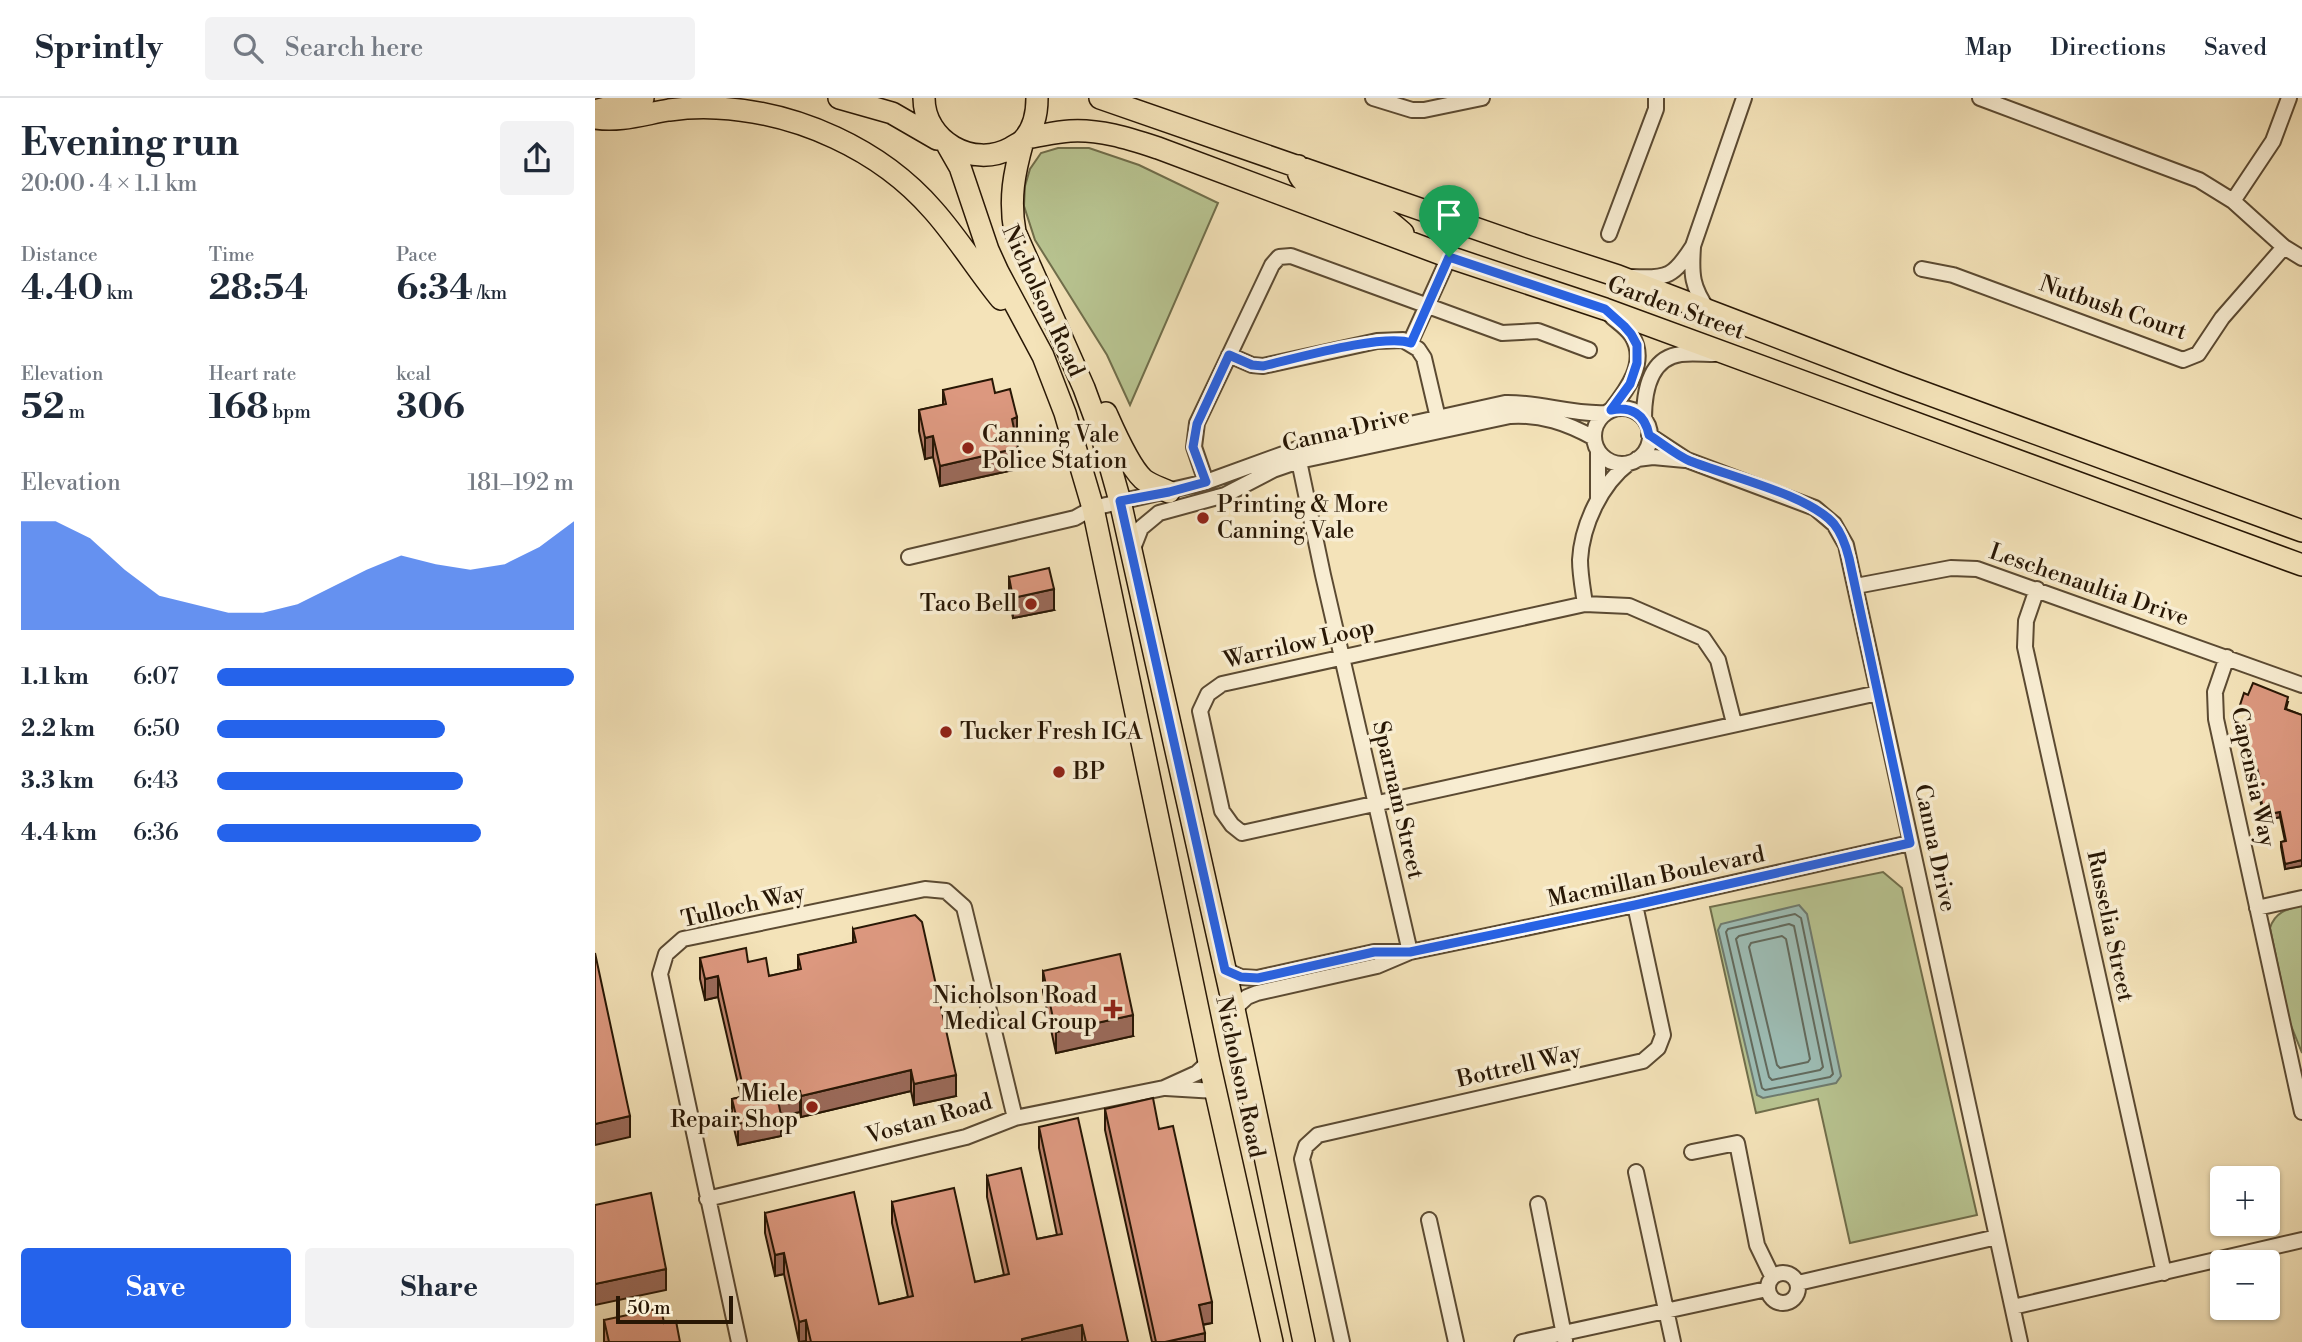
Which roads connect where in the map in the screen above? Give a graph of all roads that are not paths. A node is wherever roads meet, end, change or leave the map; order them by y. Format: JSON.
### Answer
{"nodes":[{"id":1,"x":643,"y":98,"type":"edge"},
{"id":2,"x":839,"y":98,"type":"edge"},
{"id":3,"x":924,"y":98,"type":"edge"},
{"id":4,"x":1037,"y":98,"type":"edge"},
{"id":5,"x":1100,"y":98,"type":"edge"},
{"id":6,"x":1373,"y":98,"type":"edge"},
{"id":7,"x":1482,"y":98,"type":"edge"},
{"id":8,"x":1656,"y":98,"type":"edge"},
{"id":9,"x":1744,"y":98,"type":"edge"},
{"id":10,"x":1980,"y":98,"type":"edge"},
{"id":11,"x":2289,"y":98,"type":"edge"},
{"id":12,"x":595,"y":111,"type":"edge"},
{"id":13,"x":595,"y":118,"type":"edge"},
{"id":14,"x":1024,"y":139,"type":"junction"},
{"id":15,"x":946,"y":144,"type":"junction"},
{"id":16,"x":1298,"y":166,"type":"junction"},
{"id":17,"x":2233,"y":201,"type":"junction"},
{"id":18,"x":1609,"y":234,"type":"dead end"},
{"id":19,"x":1417,"y":244,"type":"junction"},
{"id":20,"x":1693,"y":246,"type":"junction"},
{"id":21,"x":2284,"y":247,"type":"junction"},
{"id":22,"x":1449,"y":257,"type":"junction"},
{"id":23,"x":2302,"y":258,"type":"edge"},
{"id":24,"x":1922,"y":269,"type":"dead end"},
{"id":25,"x":1618,"y":276,"type":"junction"},
{"id":26,"x":1428,"y":306,"type":"junction"},
{"id":27,"x":1605,"y":309,"type":"junction"},
{"id":28,"x":1708,"y":311,"type":"junction"},
{"id":29,"x":1059,"y":327,"type":"junction"},
{"id":30,"x":1411,"y":343,"type":"junction"},
{"id":31,"x":1038,"y":344,"type":"junction"},
{"id":32,"x":1589,"y":350,"type":"dead end"},
{"id":33,"x":1723,"y":352,"type":"junction"},
{"id":34,"x":1229,"y":355,"type":"junction"},
{"id":35,"x":1609,"y":411,"type":"junction"},
{"id":36,"x":1985,"y":415,"type":"junction"},
{"id":37,"x":1438,"y":418,"type":"junction"},
{"id":38,"x":1644,"y":419,"type":"junction"},
{"id":39,"x":1649,"y":435,"type":"junction"},
{"id":40,"x":1596,"y":445,"type":"junction"},
{"id":41,"x":1687,"y":460,"type":"junction"},
{"id":42,"x":1300,"y":461,"type":"junction"},
{"id":43,"x":1633,"y":461,"type":"junction"},
{"id":44,"x":1206,"y":482,"type":"junction"},
{"id":45,"x":2081,"y":484,"type":"junction"},
{"id":46,"x":1169,"y":492,"type":"junction"},
{"id":47,"x":1598,"y":500,"type":"junction"},
{"id":48,"x":1120,"y":501,"type":"junction"},
{"id":49,"x":1093,"y":508,"type":"junction"},
{"id":50,"x":2302,"y":531,"type":"edge"},
{"id":51,"x":1132,"y":551,"type":"junction"},
{"id":52,"x":909,"y":556,"type":"dead end"},
{"id":53,"x":2302,"y":565,"type":"edge"},
{"id":54,"x":1856,"y":586,"type":"junction"},
{"id":55,"x":2037,"y":589,"type":"junction"},
{"id":56,"x":1585,"y":604,"type":"junction"},
{"id":57,"x":2227,"y":657,"type":"junction"},
{"id":58,"x":1341,"y":658,"type":"junction"},
{"id":59,"x":2302,"y":685,"type":"edge"},
{"id":60,"x":1878,"y":693,"type":"junction"},
{"id":61,"x":1734,"y":723,"type":"junction"},
{"id":62,"x":1375,"y":803,"type":"junction"},
{"id":63,"x":1910,"y":843,"type":"junction"},
{"id":64,"x":2302,"y":898,"type":"edge"},
{"id":65,"x":1635,"y":905,"type":"junction"},
{"id":66,"x":2257,"y":908,"type":"junction"},
{"id":67,"x":1410,"y":952,"type":"junction"},
{"id":68,"x":1225,"y":970,"type":"junction"},
{"id":69,"x":1234,"y":1009,"type":"junction"},
{"id":70,"x":1209,"y":1062,"type":"junction"},
{"id":71,"x":1164,"y":1088,"type":"junction"},
{"id":72,"x":1216,"y":1091,"type":"junction"},
{"id":73,"x":2302,"y":1112,"type":"edge"},
{"id":74,"x":1015,"y":1118,"type":"junction"},
{"id":75,"x":1692,"y":1152,"type":"dead end"},
{"id":76,"x":1636,"y":1172,"type":"dead end"},
{"id":77,"x":707,"y":1199,"type":"junction"},
{"id":78,"x":1538,"y":1204,"type":"dead end"},
{"id":79,"x":1429,"y":1220,"type":"dead end"},
{"id":80,"x":1997,"y":1237,"type":"junction"},
{"id":81,"x":2302,"y":1240,"type":"edge"},
{"id":82,"x":2164,"y":1273,"type":"junction"},
{"id":83,"x":1770,"y":1283,"type":"junction"},
{"id":84,"x":1798,"y":1283,"type":"junction"},
{"id":85,"x":2013,"y":1307,"type":"junction"},
{"id":86,"x":1667,"y":1312,"type":"junction"},
{"id":87,"x":1565,"y":1337,"type":"edge"},
{"id":88,"x":739,"y":1342,"type":"edge"},
{"id":89,"x":1272,"y":1342,"type":"edge"},
{"id":90,"x":1304,"y":1342,"type":"edge"},
{"id":91,"x":1342,"y":1342,"type":"edge"},
{"id":92,"x":1456,"y":1342,"type":"edge"},
{"id":93,"x":1522,"y":1342,"type":"edge"},
{"id":94,"x":1673,"y":1342,"type":"edge"},
{"id":95,"x":2020,"y":1342,"type":"edge"}],
"edges":[{"from":1,"to":12,"type":"main road"},
{"from":2,"to":15,"type":"main road"},
{"from":3,"to":15,"type":"main road","name":"Nicholson Road"},
{"from":4,"to":14,"type":"main road","name":"Nicholson Road"},
{"from":5,"to":16,"type":"main road","name":"Garden Street"},
{"from":6,"to":7,"type":"street"},
{"from":8,"to":18,"type":"street"},
{"from":9,"to":20,"type":"street"},
{"from":10,"to":17,"type":"street"},
{"from":11,"to":17,"type":"street"},
{"from":13,"to":31,"type":"main road"},
{"from":14,"to":15,"type":"main road","name":"Garden Street"},
{"from":14,"to":19,"type":"main road","name":"Garden Street"},
{"from":14,"to":29,"type":"main road","name":"Nicholson Road"},
{"from":15,"to":31,"type":"main road","name":"Nicholson Road"},
{"from":16,"to":19,"type":"main road"},
{"from":16,"to":25,"type":"main road","name":"Garden Street"},
{"from":17,"to":21,"type":"street"},
{"from":19,"to":22,"type":"main road","name":"Garden Street"},
{"from":20,"to":25,"type":"street"},
{"from":20,"to":28,"type":"street"},
{"from":21,"to":23,"type":"street"},
{"from":21,"to":24,"type":"street","name":"Nutbush Court"},
{"from":22,"to":26,"type":"street"},
{"from":22,"to":27,"type":"main road","name":"Garden Street"},
{"from":25,"to":28,"type":"main road","name":"Garden Street"},
{"from":26,"to":30,"type":"street"},
{"from":26,"to":32,"type":"street"},
{"from":26,"to":34,"type":"street"},
{"from":27,"to":33,"type":"main road","name":"Garden Street"},
{"from":27,"to":35,"type":"street"},
{"from":28,"to":36,"type":"main road","name":"Garden Street"},
{"from":29,"to":46,"type":"main road"},
{"from":29,"to":48,"type":"main road","name":"Nicholson Road"},
{"from":30,"to":34,"type":"street"},
{"from":30,"to":37,"type":"street"},
{"from":31,"to":49,"type":"main road","name":"Nicholson Road"},
{"from":33,"to":38,"type":"street"},
{"from":33,"to":45,"type":"main road","name":"Garden Street"},
{"from":34,"to":44,"type":"street"},
{"from":35,"to":37,"type":"street","name":"Canna Drive"},
{"from":35,"to":38,"type":"street"},
{"from":35,"to":40,"type":"street"},
{"from":36,"to":45,"type":"main road"},
{"from":36,"to":50,"type":"main road","name":"Garden Street"},
{"from":37,"to":44,"type":"street","name":"Canna Drive"},
{"from":38,"to":39,"type":"street"},
{"from":39,"to":41,"type":"street","name":"Canna Drive"},
{"from":39,"to":43,"type":"street"},
{"from":40,"to":42,"type":"street","name":"Canna Drive"},
{"from":40,"to":43,"type":"street"},
{"from":40,"to":47,"type":"street"},
{"from":41,"to":43,"type":"street","name":"Canna Drive"},
{"from":41,"to":54,"type":"street","name":"Canna Drive"},
{"from":42,"to":51,"type":"street","name":"Canna Drive"},
{"from":42,"to":58,"type":"street","name":"Sparnam Street"},
{"from":43,"to":47,"type":"street"},
{"from":44,"to":46,"type":"street","name":"Canna Drive"},
{"from":45,"to":53,"type":"main road","name":"Garden Street"},
{"from":46,"to":48,"type":"street","name":"Canna Drive"},
{"from":47,"to":56,"type":"street"},
{"from":48,"to":49,"type":"street","name":"Canna Drive"},
{"from":48,"to":51,"type":"main road","name":"Nicholson Road"},
{"from":49,"to":52,"type":"street","name":"Canna Drive"},
{"from":49,"to":70,"type":"main road","name":"Nicholson Road"},
{"from":51,"to":68,"type":"main road","name":"Nicholson Road"},
{"from":54,"to":55,"type":"street","name":"Leschenaultia Drive"},
{"from":54,"to":60,"type":"street","name":"Canna Drive"},
{"from":55,"to":57,"type":"street","name":"Leschenaultia Drive"},
{"from":55,"to":82,"type":"street","name":"Russelia Street"},
{"from":56,"to":58,"type":"street","name":"Warrilow Loop"},
{"from":56,"to":61,"type":"street","name":"Warrilow Loop"},
{"from":57,"to":59,"type":"street","name":"Leschenaultia Drive"},
{"from":57,"to":66,"type":"street","name":"Capensia Way"},
{"from":58,"to":62,"type":"street","name":"Sparnam Street"},
{"from":58,"to":62,"type":"street","name":"Warrilow Loop"},
{"from":60,"to":61,"type":"street","name":"Warrilow Loop"},
{"from":60,"to":63,"type":"street","name":"Canna Drive"},
{"from":61,"to":62,"type":"street","name":"Warrilow Loop"},
{"from":62,"to":67,"type":"street","name":"Sparnam Street"},
{"from":63,"to":65,"type":"street","name":"Macmillan Boulevard"},
{"from":63,"to":80,"type":"street","name":"Canna Drive"},
{"from":64,"to":66,"type":"street"},
{"from":65,"to":67,"type":"street","name":"Macmillan Boulevard"},
{"from":65,"to":91,"type":"street","name":"Bottrell Way"},
{"from":66,"to":73,"type":"street","name":"Capensia Way"},
{"from":67,"to":68,"type":"street","name":"Macmillan Boulevard"},
{"from":67,"to":69,"type":"street","name":"Macmillan Boulevard"},
{"from":68,"to":69,"type":"main road","name":"Nicholson Road"},
{"from":69,"to":90,"type":"main road","name":"Nicholson Road"},
{"from":70,"to":71,"type":"street","name":"Vostan Road"},
{"from":70,"to":72,"type":"main road","name":"Nicholson Road"},
{"from":71,"to":72,"type":"street","name":"Vostan Road"},
{"from":71,"to":74,"type":"street","name":"Vostan Road"},
{"from":72,"to":89,"type":"main road","name":"Nicholson Road"},
{"from":74,"to":77,"type":"street","name":"Vostan Road"},
{"from":74,"to":77,"type":"street","name":"Tulloch Way"},
{"from":75,"to":83,"type":"street"},
{"from":76,"to":86,"type":"street"},
{"from":77,"to":88,"type":"street","name":"Tulloch Way"},
{"from":78,"to":87,"type":"street"},
{"from":79,"to":92,"type":"street"},
{"from":80,"to":84,"type":"street"},
{"from":80,"to":85,"type":"street","name":"Canna Drive"},
{"from":81,"to":82,"type":"street"},
{"from":82,"to":85,"type":"street"},
{"from":83,"to":84,"type":"street"},
{"from":83,"to":84,"type":"street"},
{"from":83,"to":86,"type":"street"},
{"from":85,"to":95,"type":"street","name":"Canna Drive"},
{"from":86,"to":87,"type":"street"},
{"from":86,"to":94,"type":"street"},
{"from":87,"to":93,"type":"street"}]}
